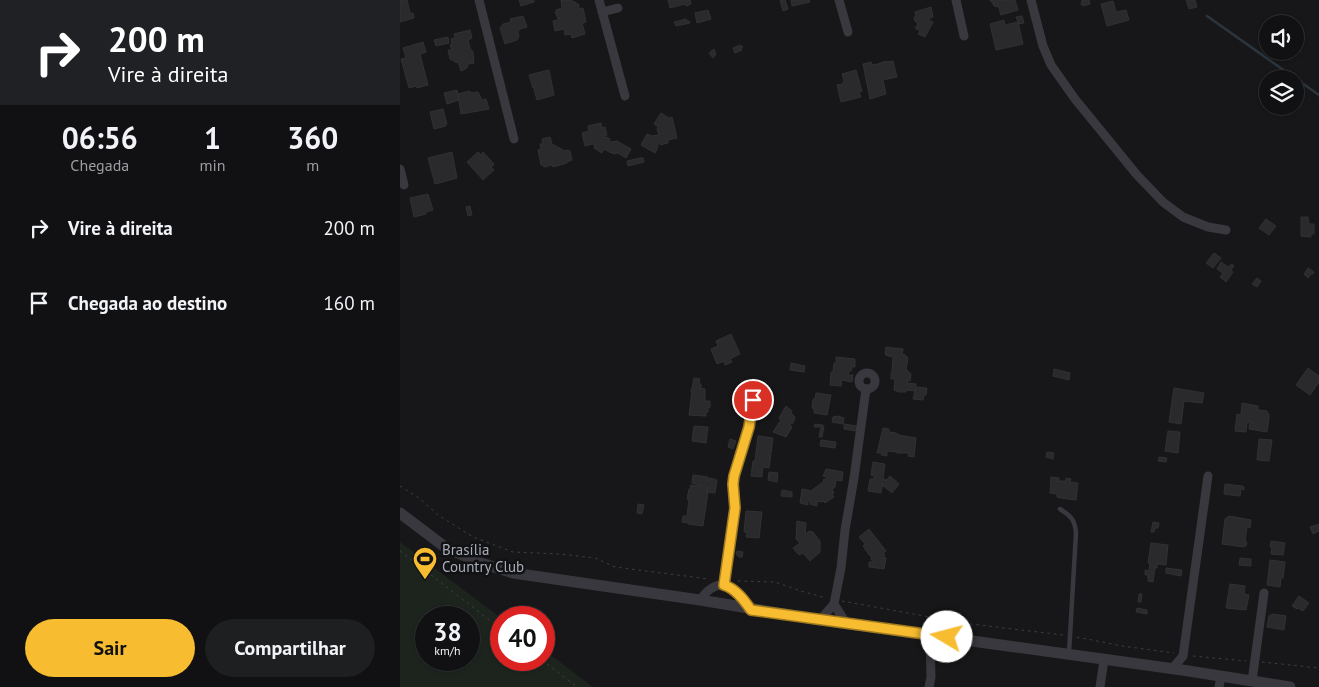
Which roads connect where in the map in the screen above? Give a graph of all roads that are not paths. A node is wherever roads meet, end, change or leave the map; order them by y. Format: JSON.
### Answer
{"nodes":[{"id":1,"x":479,"y":0,"type":"edge"},
{"id":2,"x":598,"y":0,"type":"edge"},
{"id":3,"x":840,"y":0,"type":"edge"},
{"id":4,"x":956,"y":0,"type":"edge"},
{"id":5,"x":1031,"y":0,"type":"edge"},
{"id":6,"x":618,"y":8,"type":"dead end"},
{"id":7,"x":602,"y":12,"type":"junction"},
{"id":8,"x":848,"y":32,"type":"dead end"},
{"id":9,"x":964,"y":36,"type":"dead end"},
{"id":10,"x":625,"y":96,"type":"dead end"},
{"id":11,"x":514,"y":139,"type":"dead end"},
{"id":12,"x":400,"y":169,"type":"edge"},
{"id":13,"x":404,"y":185,"type":"dead end"},
{"id":14,"x":1226,"y":230,"type":"dead end"},
{"id":15,"x":755,"y":383,"type":"dead end"},
{"id":16,"x":866,"y":389,"type":"dead end"},
{"id":17,"x":1208,"y":476,"type":"dead end"},
{"id":18,"x":1060,"y":509,"type":"dead end"},
{"id":19,"x":400,"y":513,"type":"edge"},
{"id":20,"x":724,"y":583,"type":"junction"},
{"id":21,"x":1264,"y":594,"type":"dead end"},
{"id":22,"x":700,"y":600,"type":"junction"},
{"id":23,"x":834,"y":602,"type":"junction"},
{"id":24,"x":751,"y":610,"type":"junction"},
{"id":25,"x":820,"y":620,"type":"junction"},
{"id":26,"x":846,"y":623,"type":"junction"},
{"id":27,"x":930,"y":635,"type":"junction"},
{"id":28,"x":1069,"y":654,"type":"junction"},
{"id":29,"x":1183,"y":656,"type":"junction"},
{"id":30,"x":1104,"y":660,"type":"junction"},
{"id":31,"x":1172,"y":669,"type":"junction"},
{"id":32,"x":1191,"y":672,"type":"junction"},
{"id":33,"x":1252,"y":681,"type":"junction"},
{"id":34,"x":1220,"y":682,"type":"edge"},
{"id":35,"x":929,"y":687,"type":"edge"},
{"id":36,"x":1100,"y":687,"type":"edge"},
{"id":37,"x":1290,"y":687,"type":"edge"}],
"edges":[{"from":1,"to":11,"type":"street"},
{"from":2,"to":7,"type":"street"},
{"from":3,"to":8,"type":"street"},
{"from":4,"to":9,"type":"street"},
{"from":5,"to":14,"type":"street"},
{"from":6,"to":7,"type":"street"},
{"from":7,"to":10,"type":"street"},
{"from":12,"to":13,"type":"street"},
{"from":15,"to":20,"type":"street"},
{"from":16,"to":23,"type":"street"},
{"from":17,"to":29,"type":"street"},
{"from":18,"to":28,"type":"lane"},
{"from":19,"to":22,"type":"street"},
{"from":20,"to":22,"type":"street"},
{"from":20,"to":24,"type":"street"},
{"from":21,"to":33,"type":"street"},
{"from":22,"to":24,"type":"street"},
{"from":23,"to":25,"type":"street"},
{"from":23,"to":26,"type":"street"},
{"from":24,"to":25,"type":"street"},
{"from":25,"to":26,"type":"street"},
{"from":26,"to":27,"type":"street"},
{"from":27,"to":28,"type":"street"},
{"from":27,"to":35,"type":"street"},
{"from":28,"to":30,"type":"street"},
{"from":29,"to":31,"type":"street"},
{"from":29,"to":32,"type":"street"},
{"from":30,"to":31,"type":"street"},
{"from":30,"to":36,"type":"street"},
{"from":31,"to":32,"type":"street"},
{"from":32,"to":34,"type":"street"},
{"from":33,"to":34,"type":"street"},
{"from":33,"to":37,"type":"street"}]}
